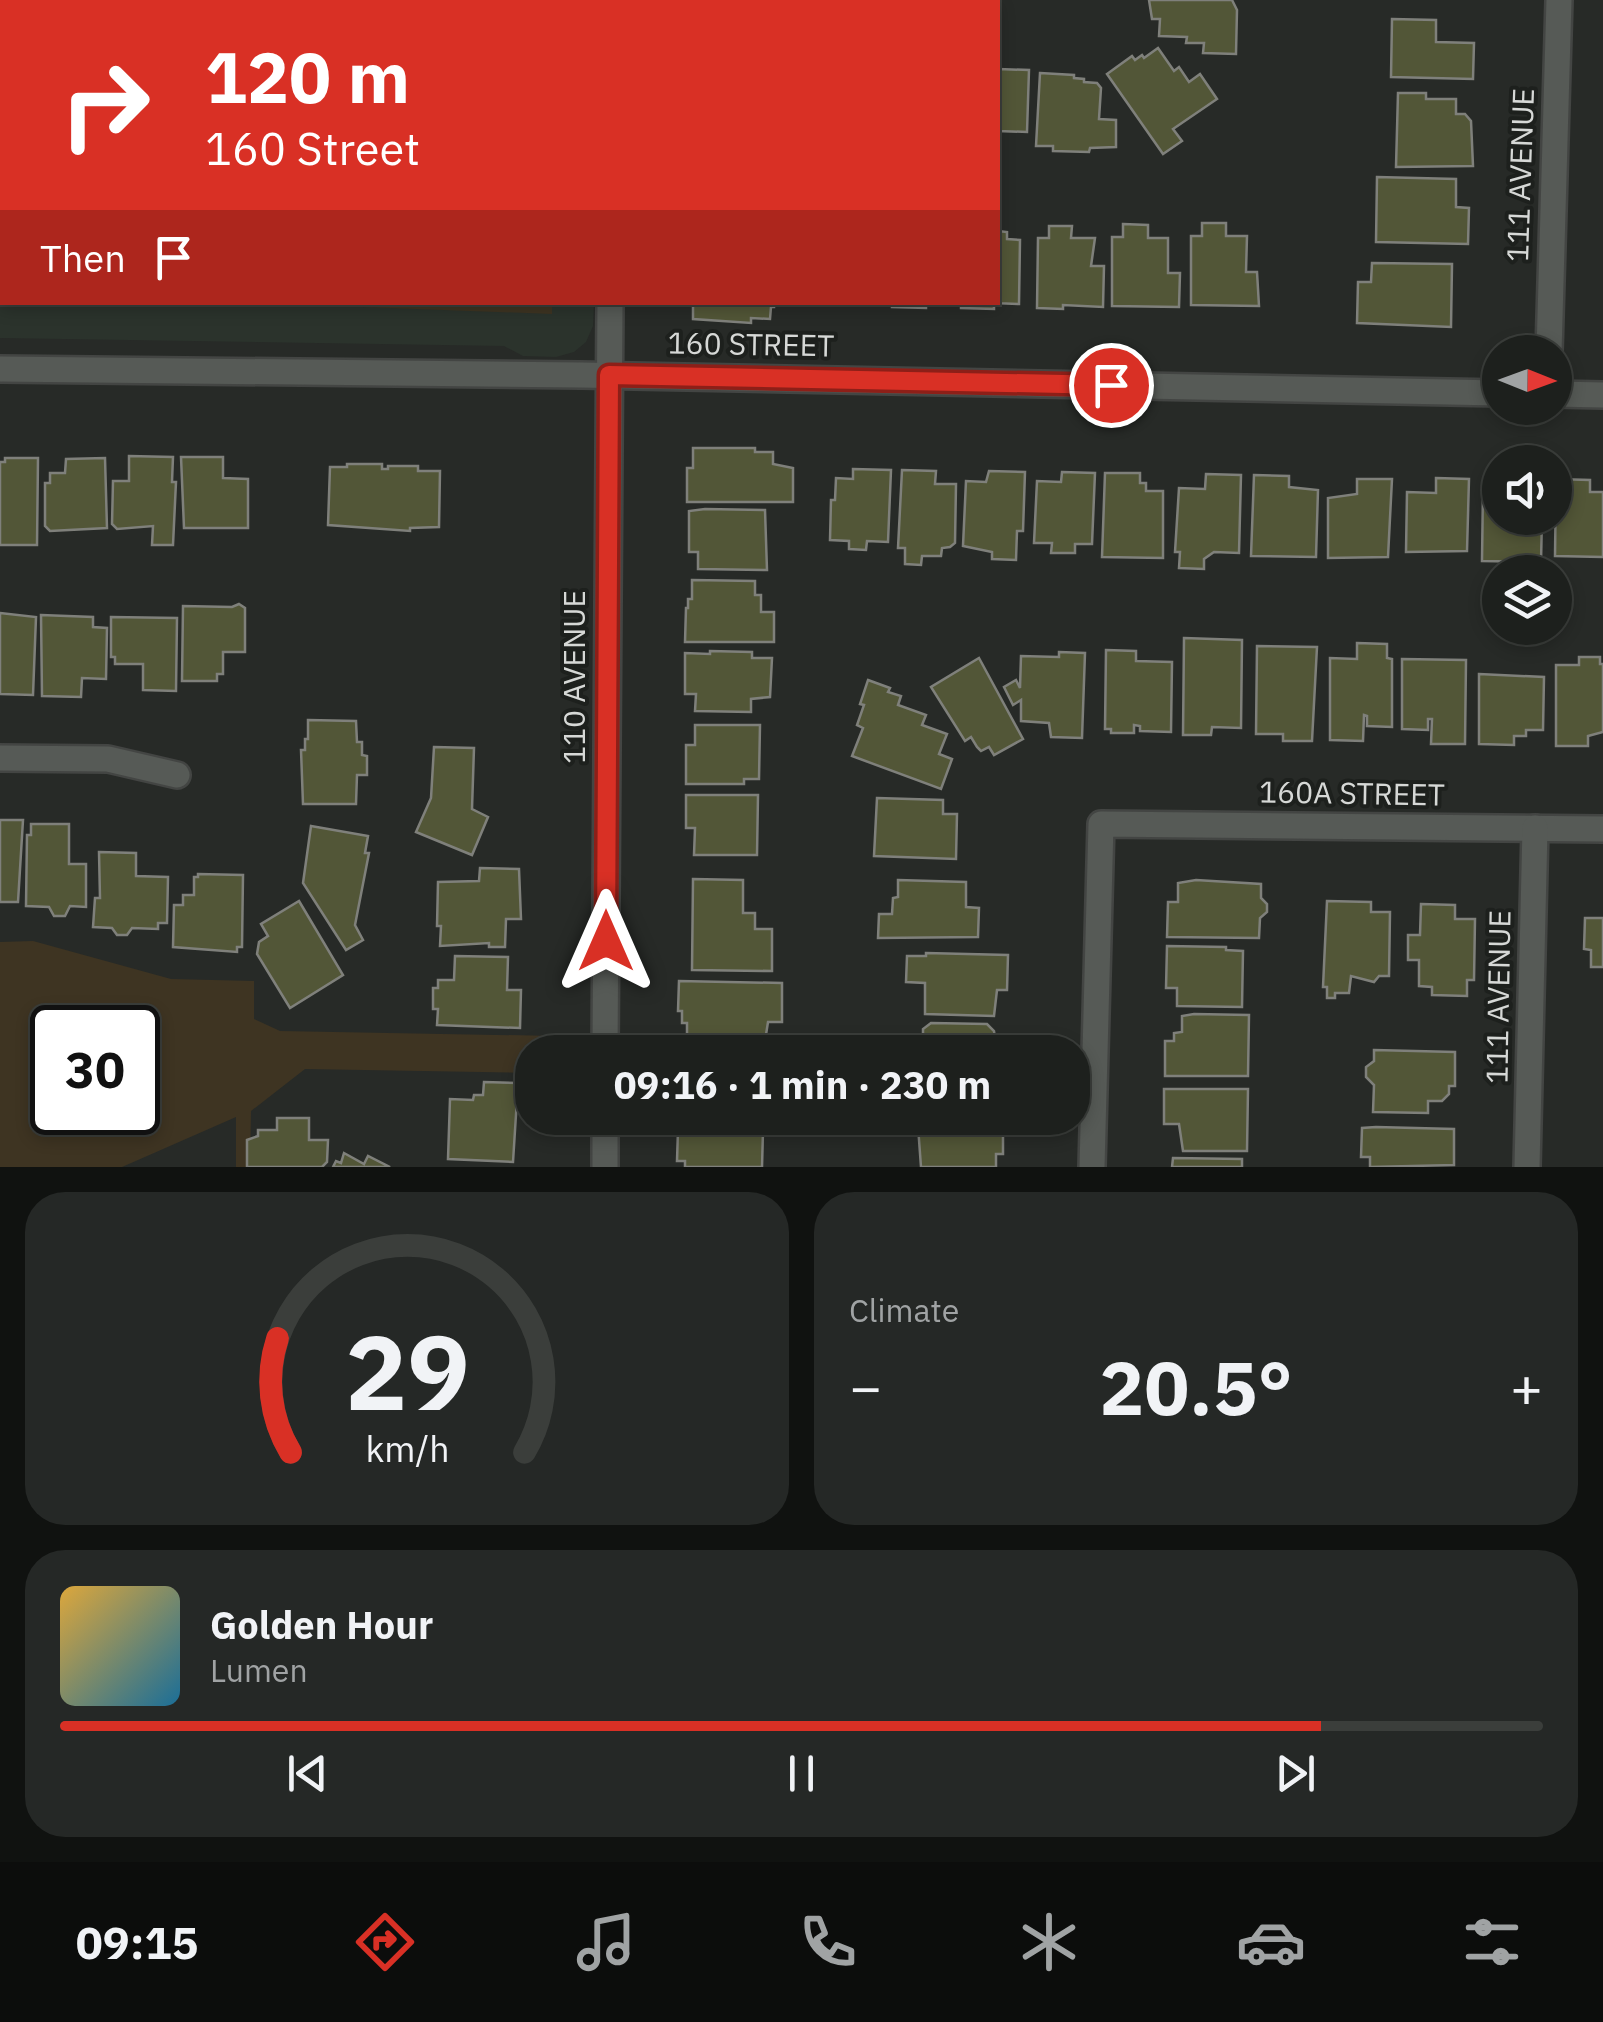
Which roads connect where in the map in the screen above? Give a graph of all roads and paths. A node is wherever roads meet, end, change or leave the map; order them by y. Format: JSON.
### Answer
{"nodes":[{"id":1,"x":1559,"y":0,"type":"edge"},
{"id":2,"x":610,"y":305,"type":"edge"},
{"id":3,"x":1549,"y":335,"type":"edge"},
{"id":4,"x":0,"y":369,"type":"edge"},
{"id":5,"x":609,"y":375,"type":"junction"},
{"id":6,"x":1482,"y":393,"type":"edge"},
{"id":7,"x":1572,"y":394,"type":"edge"},
{"id":8,"x":1603,"y":394,"type":"edge"},
{"id":9,"x":0,"y":758,"type":"edge"},
{"id":10,"x":178,"y":775,"type":"dead end"},
{"id":11,"x":1535,"y":828,"type":"junction"},
{"id":12,"x":1603,"y":829,"type":"edge"},
{"id":13,"x":605,"y":1035,"type":"edge"},
{"id":14,"x":605,"y":1135,"type":"edge"},
{"id":15,"x":605,"y":1167,"type":"edge"},
{"id":16,"x":1092,"y":1167,"type":"edge"},
{"id":17,"x":1527,"y":1167,"type":"edge"}],
"edges":[{"from":1,"to":3,"type":"street","name":"111 AVENUE"},
{"from":2,"to":5,"type":"street","name":"110 AVENUE"},
{"from":4,"to":5,"type":"street","name":"160 STREET"},
{"from":5,"to":6,"type":"street","name":"160 STREET"},
{"from":5,"to":13,"type":"street","name":"110 AVENUE"},
{"from":7,"to":8,"type":"street"},
{"from":9,"to":10,"type":"street"},
{"from":11,"to":12,"type":"street","name":"160A STREET"},
{"from":11,"to":16,"type":"street","name":"160A STREET"},
{"from":11,"to":17,"type":"street","name":"111 AVENUE"},
{"from":14,"to":15,"type":"street"}]}
